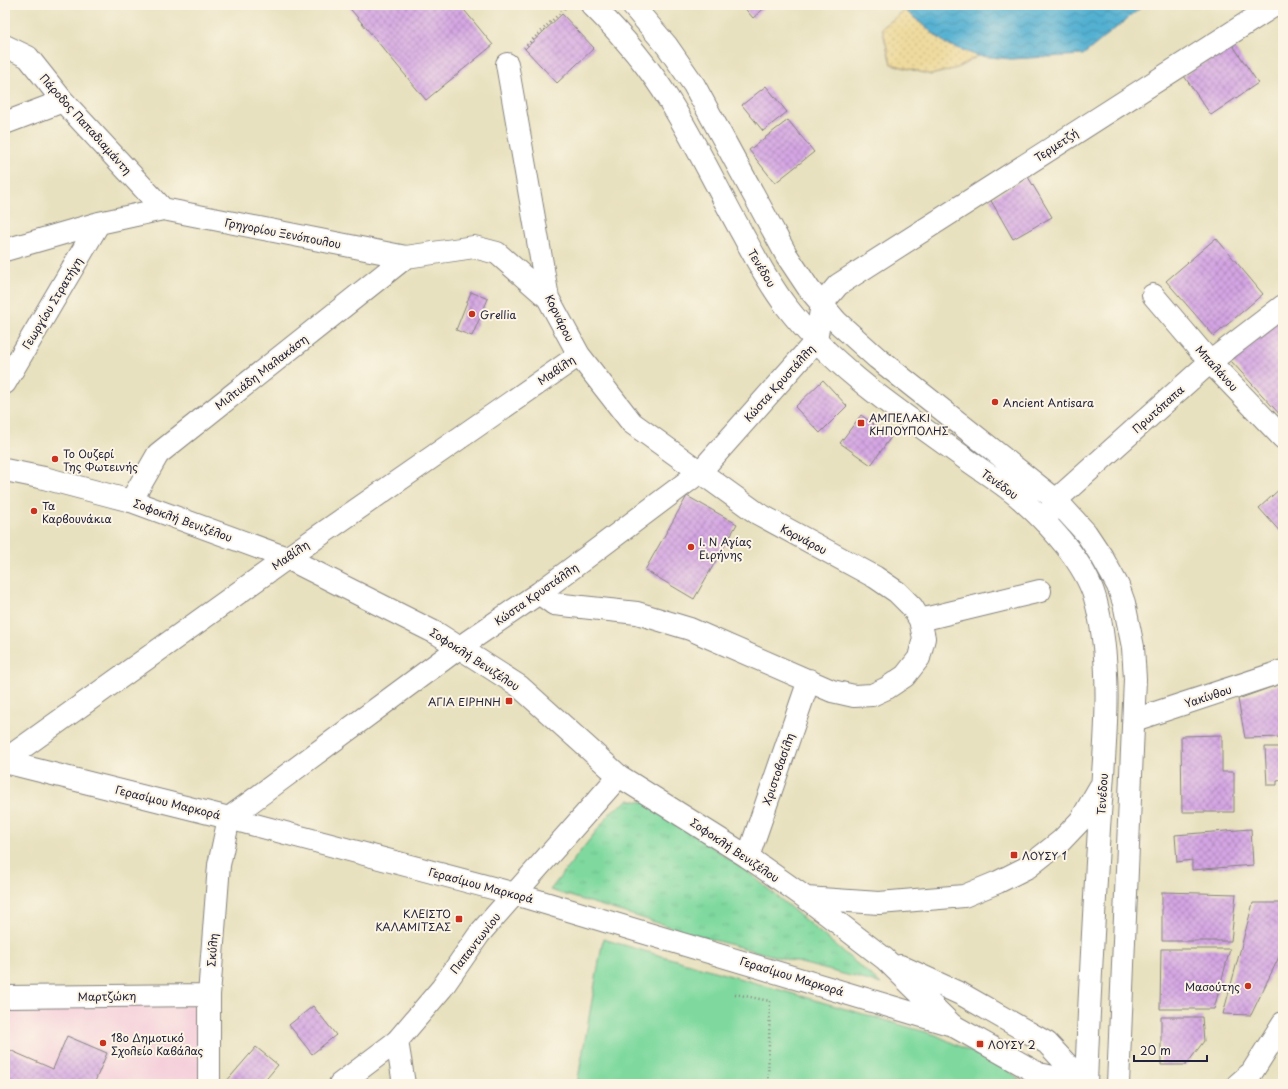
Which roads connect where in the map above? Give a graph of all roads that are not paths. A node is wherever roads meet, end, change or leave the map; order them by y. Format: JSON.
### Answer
{"nodes":[{"id":1,"x":592,"y":5,"type":"edge"},
{"id":2,"x":632,"y":5,"type":"edge"},
{"id":3,"x":1275,"y":5,"type":"edge"},
{"id":4,"x":5,"y":46,"type":"edge"},
{"id":5,"x":507,"y":64,"type":"road end"},
{"id":6,"x":63,"y":101,"type":"junction"},
{"id":7,"x":5,"y":123,"type":"edge"},
{"id":8,"x":163,"y":209,"type":"junction"},
{"id":9,"x":100,"y":223,"type":"junction"},
{"id":10,"x":5,"y":250,"type":"edge"},
{"id":11,"x":406,"y":257,"type":"junction"},
{"id":12,"x":1154,"y":295,"type":"dead end"},
{"id":13,"x":548,"y":298,"type":"junction"},
{"id":14,"x":822,"y":304,"type":"junction"},
{"id":15,"x":1283,"y":306,"type":"edge"},
{"id":16,"x":816,"y":341,"type":"junction"},
{"id":17,"x":579,"y":355,"type":"junction"},
{"id":18,"x":1210,"y":362,"type":"junction"},
{"id":19,"x":5,"y":383,"type":"edge"},
{"id":20,"x":1283,"y":438,"type":"edge"},
{"id":21,"x":5,"y":470,"type":"edge"},
{"id":22,"x":700,"y":472,"type":"junction"},
{"id":23,"x":1056,"y":500,"type":"junction"},
{"id":24,"x":132,"y":501,"type":"junction"},
{"id":25,"x":1045,"y":522,"type":"junction"},
{"id":26,"x":287,"y":558,"type":"junction"},
{"id":27,"x":1040,"y":591,"type":"dead end"},
{"id":28,"x":539,"y":593,"type":"junction"},
{"id":29,"x":920,"y":620,"type":"junction"},
{"id":30,"x":460,"y":647,"type":"junction"},
{"id":31,"x":1283,"y":671,"type":"edge"},
{"id":32,"x":809,"y":680,"type":"junction"},
{"id":33,"x":1134,"y":720,"type":"junction"},
{"id":34,"x":5,"y":761,"type":"edge"},
{"id":35,"x":619,"y":776,"type":"junction"},
{"id":36,"x":1102,"y":783,"type":"junction"},
{"id":37,"x":229,"y":818,"type":"junction"},
{"id":38,"x":748,"y":857,"type":"junction"},
{"id":39,"x":515,"y":894,"type":"junction"},
{"id":40,"x":806,"y":898,"type":"junction"},
{"id":41,"x":885,"y":959,"type":"junction"},
{"id":42,"x":209,"y":995,"type":"junction"},
{"id":43,"x":5,"y":997,"type":"edge"},
{"id":44,"x":1283,"y":1023,"type":"edge"},
{"id":45,"x":952,"y":1025,"type":"junction"},
{"id":46,"x":397,"y":1041,"type":"junction"},
{"id":47,"x":209,"y":1084,"type":"edge"},
{"id":48,"x":340,"y":1084,"type":"edge"},
{"id":49,"x":404,"y":1084,"type":"edge"},
{"id":50,"x":1085,"y":1084,"type":"edge"},
{"id":51,"x":1118,"y":1084,"type":"edge"},
{"id":52,"x":1238,"y":1084,"type":"edge"}],
"edges":[{"from":1,"to":16,"type":"street","name":"Τενέδου"},
{"from":2,"to":14,"type":"street","name":"Τενέδου"},
{"from":3,"to":14,"type":"street","name":"Τερμετζή"},
{"from":4,"to":6,"type":"street","name":"Πάροδος Παπαδιαμάντη"},
{"from":5,"to":13,"type":"street","name":"Κορνάρου"},
{"from":6,"to":7,"type":"street"},
{"from":6,"to":8,"type":"street","name":"Πάροδος Παπαδιαμάντη"},
{"from":8,"to":9,"type":"street","name":"Γρηγορίου Ξενόπουλου"},
{"from":8,"to":11,"type":"street","name":"Γρηγορίου Ξενόπουλου"},
{"from":9,"to":10,"type":"street","name":"Γρηγορίου Ξενόπουλου"},
{"from":9,"to":19,"type":"street","name":"Γεωργίου Στρατήγη"},
{"from":11,"to":13,"type":"street","name":"Γρηγορίου Ξενόπουλου"},
{"from":11,"to":24,"type":"street","name":"Μιλτιάδη Μαλακάση"},
{"from":12,"to":18,"type":"street","name":"Μπαλάνου"},
{"from":13,"to":17,"type":"street","name":"Κορνάρου"},
{"from":14,"to":16,"type":"street"},
{"from":14,"to":23,"type":"street","name":"Τενέδου"},
{"from":15,"to":18,"type":"street","name":"Πρωτόπαπα"},
{"from":16,"to":22,"type":"street","name":"Κώστα Κρυστάλλη"},
{"from":16,"to":25,"type":"street","name":"Τενέδου"},
{"from":17,"to":22,"type":"street","name":"Κορνάρου"},
{"from":17,"to":26,"type":"street","name":"Μαβίλη"},
{"from":18,"to":20,"type":"street","name":"Μπαλάνου"},
{"from":18,"to":23,"type":"street","name":"Πρωτόπαπα"},
{"from":21,"to":24,"type":"street","name":"Σοφοκλή Βενιζέλου"},
{"from":22,"to":28,"type":"street","name":"Κώστα Κρυστάλλη"},
{"from":22,"to":29,"type":"street","name":"Κορνάρου"},
{"from":23,"to":25,"type":"street","name":"Πρωτόπαπα"},
{"from":23,"to":33,"type":"street","name":"Τενέδου"},
{"from":24,"to":26,"type":"street","name":"Σοφοκλή Βενιζέλου"},
{"from":25,"to":36,"type":"street","name":"Τενέδου"},
{"from":26,"to":30,"type":"street","name":"Σοφοκλή Βενιζέλου"},
{"from":26,"to":34,"type":"street","name":"Μαβίλη"},
{"from":27,"to":29,"type":"street"},
{"from":28,"to":30,"type":"street","name":"Κώστα Κρυστάλλη"},
{"from":28,"to":32,"type":"street","name":"Κορνάρου"},
{"from":29,"to":32,"type":"street","name":"Κορνάρου"},
{"from":30,"to":35,"type":"street","name":"Σοφοκλή Βενιζέλου"},
{"from":30,"to":37,"type":"street","name":"Κώστα Κρυστάλλη"},
{"from":31,"to":33,"type":"street","name":"Υακίνθου"},
{"from":32,"to":38,"type":"street","name":"Χριστοβασίλη"},
{"from":33,"to":51,"type":"street","name":"Τενέδου"},
{"from":34,"to":37,"type":"street","name":"Γερασίμου Μαρκορά"},
{"from":35,"to":38,"type":"street","name":"Σοφοκλή Βενιζέλου"},
{"from":35,"to":39,"type":"street","name":"Παπαντωνίου"},
{"from":36,"to":40,"type":"street"},
{"from":36,"to":50,"type":"street","name":"Τενέδου"},
{"from":37,"to":39,"type":"street","name":"Γερασίμου Μαρκορά"},
{"from":37,"to":42,"type":"street","name":"Σκύλη"},
{"from":38,"to":40,"type":"street","name":"Σοφοκλή Βενιζέλου"},
{"from":39,"to":45,"type":"street","name":"Γερασίμου Μαρκορά"},
{"from":39,"to":46,"type":"street","name":"Παπαντωνίου"},
{"from":40,"to":41,"type":"street","name":"Σοφοκλή Βενιζέλου"},
{"from":41,"to":45,"type":"street","name":"Σοφοκλή Βενιζέλου"},
{"from":41,"to":50,"type":"street","name":"Σοφοκλή Βενιζέλου"},
{"from":42,"to":43,"type":"street","name":"Μαρτζώκη"},
{"from":42,"to":47,"type":"street","name":"Σκύλη"},
{"from":44,"to":52,"type":"street"},
{"from":45,"to":50,"type":"street","name":"Σοφοκλή Βενιζέλου"},
{"from":46,"to":48,"type":"street","name":"Παπαντωνίου"},
{"from":46,"to":49,"type":"street"}]}
